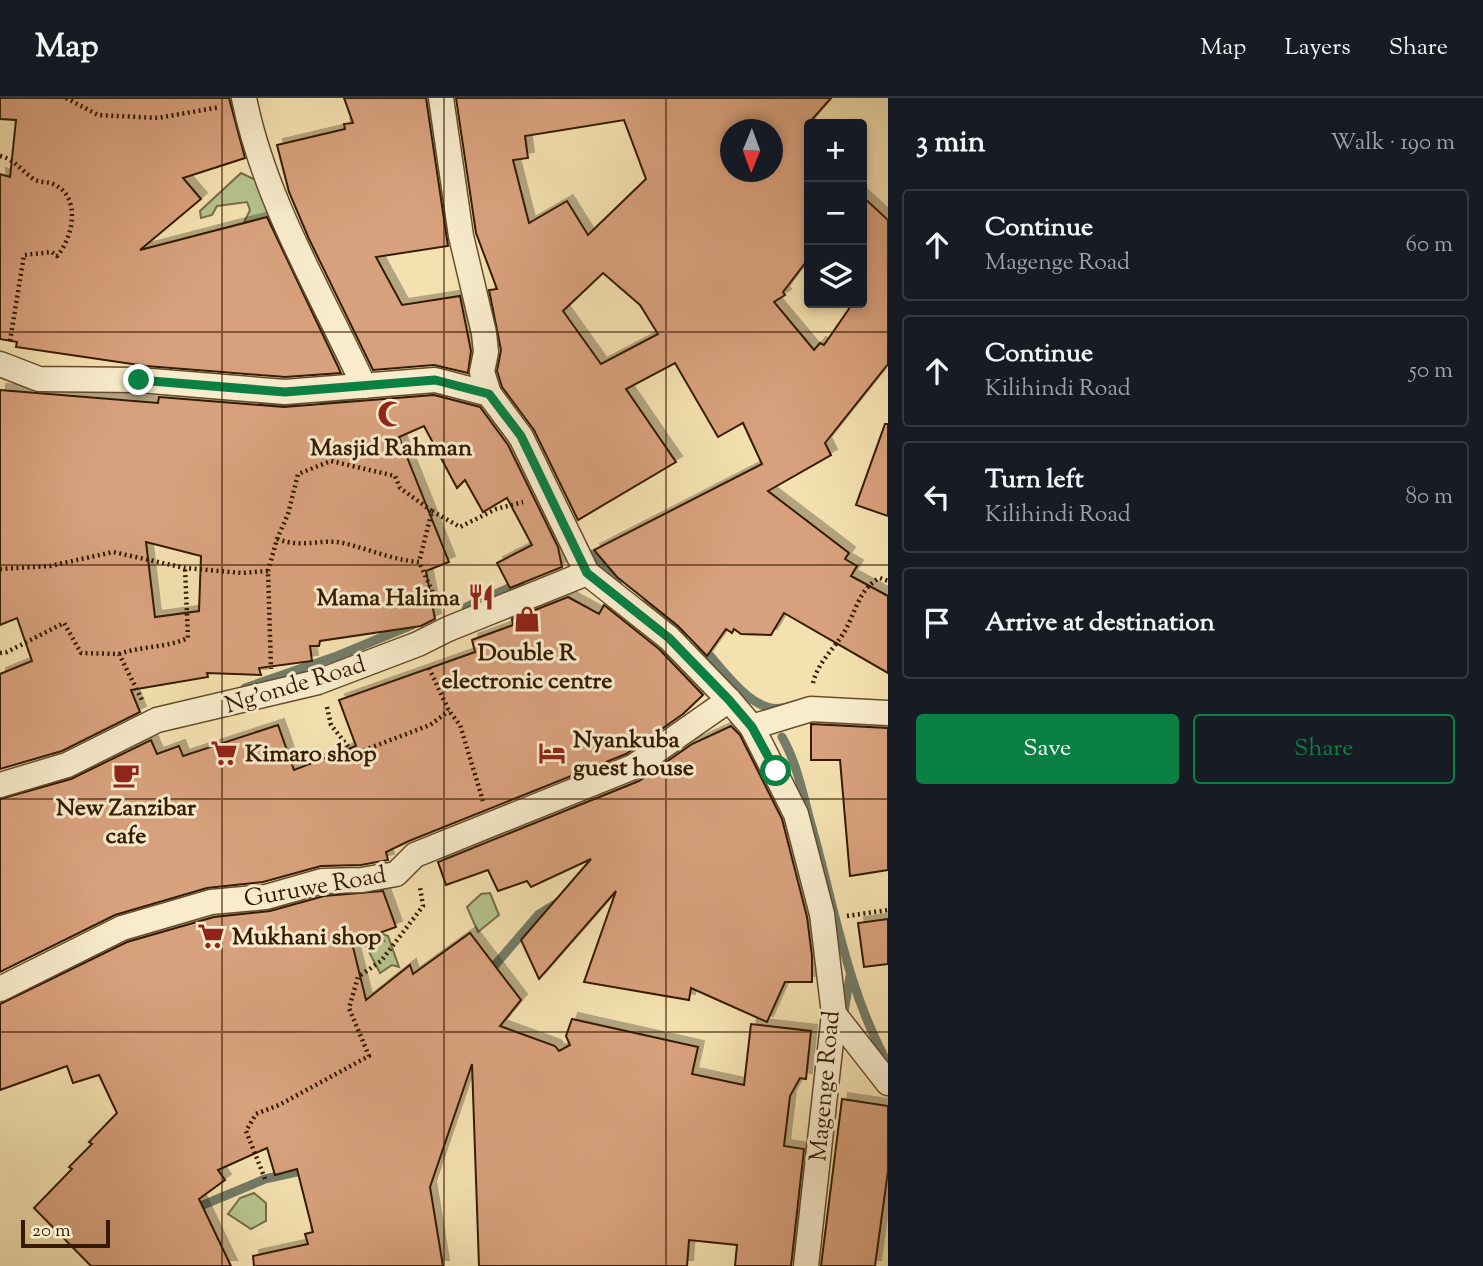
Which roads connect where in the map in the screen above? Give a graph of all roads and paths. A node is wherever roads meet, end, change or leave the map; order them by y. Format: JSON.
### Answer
{"nodes":[{"id":1,"x":66,"y":98,"type":"edge"},
{"id":2,"x":244,"y":98,"type":"edge"},
{"id":3,"x":441,"y":98,"type":"edge"},
{"id":4,"x":0,"y":156,"type":"edge"},
{"id":5,"x":2,"y":365,"type":"edge"},
{"id":6,"x":364,"y":386,"type":"junction"},
{"id":7,"x":489,"y":394,"type":"junction"},
{"id":8,"x":550,"y":496,"type":"junction"},
{"id":9,"x":432,"y":511,"type":"junction"},
{"id":10,"x":277,"y":539,"type":"junction"},
{"id":11,"x":419,"y":562,"type":"junction"},
{"id":12,"x":185,"y":568,"type":"junction"},
{"id":13,"x":0,"y":569,"type":"edge"},
{"id":14,"x":268,"y":571,"type":"junction"},
{"id":15,"x":587,"y":573,"type":"junction"},
{"id":16,"x":888,"y":581,"type":"edge"},
{"id":17,"x":449,"y":629,"type":"junction"},
{"id":18,"x":418,"y":645,"type":"junction"},
{"id":19,"x":0,"y":653,"type":"edge"},
{"id":20,"x":119,"y":654,"type":"junction"},
{"id":21,"x":318,"y":682,"type":"junction"},
{"id":22,"x":271,"y":695,"type":"junction"},
{"id":23,"x":729,"y":700,"type":"junction"},
{"id":24,"x":811,"y":709,"type":"junction"},
{"id":25,"x":449,"y":711,"type":"junction"},
{"id":26,"x":888,"y":713,"type":"edge"},
{"id":27,"x":158,"y":720,"type":"junction"},
{"id":28,"x":752,"y":727,"type":"junction"},
{"id":29,"x":0,"y":785,"type":"edge"},
{"id":30,"x":493,"y":822,"type":"junction"},
{"id":31,"x":415,"y":855,"type":"junction"},
{"id":32,"x":888,"y":910,"type":"edge"},
{"id":33,"x":836,"y":918,"type":"dead end"},
{"id":34,"x":0,"y":989,"type":"edge"},
{"id":35,"x":834,"y":1014,"type":"junction"},
{"id":36,"x":888,"y":1083,"type":"edge"},
{"id":37,"x":265,"y":1179,"type":"dead end"},
{"id":38,"x":806,"y":1266,"type":"edge"}],
"edges":[{"from":1,"to":2,"type":"path"},
{"from":2,"to":6,"type":"street"},
{"from":3,"to":7,"type":"street"},
{"from":4,"to":5,"type":"path"},
{"from":5,"to":6,"type":"street"},
{"from":6,"to":7,"type":"street"},
{"from":7,"to":8,"type":"street"},
{"from":8,"to":9,"type":"path"},
{"from":8,"to":15,"type":"street"},
{"from":9,"to":10,"type":"path"},
{"from":9,"to":11,"type":"path"},
{"from":10,"to":11,"type":"path"},
{"from":10,"to":14,"type":"path"},
{"from":11,"to":17,"type":"path"},
{"from":12,"to":13,"type":"path"},
{"from":12,"to":14,"type":"path"},
{"from":12,"to":20,"type":"path"},
{"from":14,"to":22,"type":"path"},
{"from":15,"to":17,"type":"street","name":"Ng'onde Road"},
{"from":15,"to":23,"type":"street","name":"Magenge Road"},
{"from":16,"to":24,"type":"path"},
{"from":17,"to":18,"type":"street","name":"Ng'onde Road"},
{"from":18,"to":21,"type":"street","name":"Ng'onde Road"},
{"from":18,"to":25,"type":"path"},
{"from":19,"to":20,"type":"path"},
{"from":20,"to":27,"type":"path"},
{"from":21,"to":22,"type":"street","name":"Ng'onde Road"},
{"from":21,"to":25,"type":"path"},
{"from":22,"to":27,"type":"street","name":"Ng'onde Road"},
{"from":23,"to":28,"type":"street","name":"Magenge Road"},
{"from":23,"to":30,"type":"street","name":"Guruwe Road"},
{"from":24,"to":26,"type":"street"},
{"from":24,"to":28,"type":"street"},
{"from":25,"to":30,"type":"path"},
{"from":27,"to":29,"type":"street","name":"Ng'onde Road"},
{"from":28,"to":35,"type":"street","name":"Magenge Road"},
{"from":30,"to":31,"type":"street","name":"Guruwe Road"},
{"from":31,"to":34,"type":"street","name":"Guruwe Road"},
{"from":31,"to":37,"type":"path"},
{"from":32,"to":33,"type":"path"},
{"from":35,"to":36,"type":"street"},
{"from":35,"to":38,"type":"street","name":"Magenge Road"}]}
